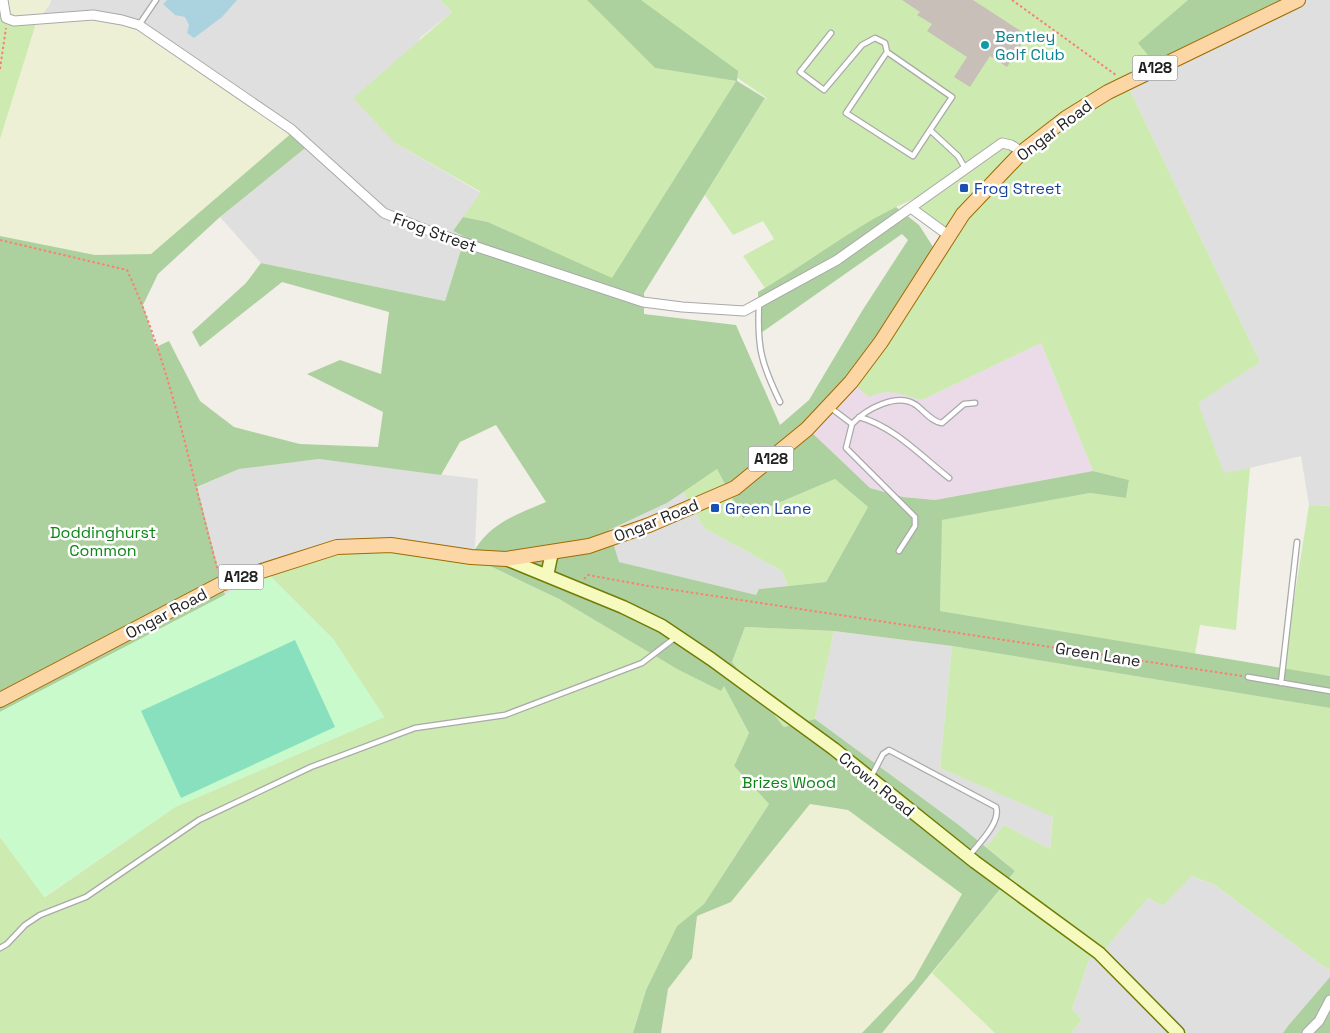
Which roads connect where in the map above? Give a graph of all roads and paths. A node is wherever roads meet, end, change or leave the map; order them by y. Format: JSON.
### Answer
{"nodes":[{"id":1,"x":3,"y":0,"type":"edge"},
{"id":2,"x":156,"y":0,"type":"edge"},
{"id":3,"x":1012,"y":0,"type":"edge"},
{"id":4,"x":1298,"y":0,"type":"edge"},
{"id":5,"x":3,"y":19,"type":"edge"},
{"id":6,"x":139,"y":26,"type":"junction"},
{"id":7,"x":832,"y":33,"type":"dead end"},
{"id":8,"x":887,"y":52,"type":"junction"},
{"id":9,"x":0,"y":69,"type":"edge"},
{"id":10,"x":1126,"y":82,"type":"junction"},
{"id":11,"x":930,"y":130,"type":"junction"},
{"id":12,"x":1022,"y":152,"type":"junction"},
{"id":13,"x":965,"y":168,"type":"junction"},
{"id":14,"x":911,"y":208,"type":"junction"},
{"id":15,"x":948,"y":235,"type":"junction"},
{"id":16,"x":0,"y":240,"type":"edge"},
{"id":17,"x":759,"y":302,"type":"junction"},
{"id":18,"x":780,"y":402,"type":"dead end"},
{"id":19,"x":975,"y":403,"type":"dead end"},
{"id":20,"x":830,"y":407,"type":"junction"},
{"id":21,"x":858,"y":417,"type":"junction"},
{"id":22,"x":852,"y":424,"type":"junction"},
{"id":23,"x":949,"y":478,"type":"dead end"},
{"id":24,"x":1297,"y":542,"type":"dead end"},
{"id":25,"x":899,"y":551,"type":"dead end"},
{"id":26,"x":552,"y":552,"type":"junction"},
{"id":27,"x":506,"y":559,"type":"junction"},
{"id":28,"x":547,"y":576,"type":"junction"},
{"id":29,"x":221,"y":584,"type":"junction"},
{"id":30,"x":575,"y":588,"type":"junction"},
{"id":31,"x":677,"y":636,"type":"junction"},
{"id":32,"x":1248,"y":677,"type":"joint"},
{"id":33,"x":1281,"y":683,"type":"junction"},
{"id":34,"x":1330,"y":691,"type":"edge"},
{"id":35,"x":0,"y":700,"type":"edge"},
{"id":36,"x":870,"y":778,"type":"junction"},
{"id":37,"x":968,"y":857,"type":"junction"},
{"id":38,"x":0,"y":948,"type":"edge"},
{"id":39,"x":1330,"y":1000,"type":"edge"},
{"id":40,"x":1178,"y":1033,"type":"edge"},
{"id":41,"x":1306,"y":1033,"type":"edge"}],
"edges":[{"from":1,"to":5,"type":"street"},
{"from":2,"to":6,"type":"lane"},
{"from":3,"to":10,"type":"path"},
{"from":4,"to":10,"type":"main road","name":"Ongar Road","number":"A128"},
{"from":5,"to":6,"type":"street","name":"Frog Street"},
{"from":5,"to":9,"type":"path"},
{"from":6,"to":17,"type":"street","name":"Frog Street"},
{"from":7,"to":8,"type":"lane"},
{"from":8,"to":11,"type":"lane"},
{"from":8,"to":11,"type":"lane"},
{"from":10,"to":12,"type":"main road","name":"Ongar Road","number":"A128"},
{"from":11,"to":13,"type":"lane"},
{"from":12,"to":13,"type":"street","name":"Frog Street"},
{"from":12,"to":15,"type":"main road","name":"Ongar Road","number":"A128"},
{"from":13,"to":14,"type":"street","name":"Frog Street"},
{"from":14,"to":15,"type":"street"},
{"from":14,"to":17,"type":"street","name":"Frog Street"},
{"from":15,"to":20,"type":"main road","name":"Ongar Road","number":"A128"},
{"from":16,"to":29,"type":"path"},
{"from":17,"to":18,"type":"lane"},
{"from":19,"to":21,"type":"lane"},
{"from":20,"to":22,"type":"lane"},
{"from":20,"to":26,"type":"main road","name":"Ongar Road","number":"A128"},
{"from":21,"to":22,"type":"lane"},
{"from":21,"to":23,"type":"lane"},
{"from":22,"to":25,"type":"lane"},
{"from":24,"to":33,"type":"lane"},
{"from":26,"to":27,"type":"main road","name":"Ongar Road","number":"A128"},
{"from":26,"to":28,"type":"street"},
{"from":27,"to":28,"type":"street","name":"Crown Road"},
{"from":27,"to":29,"type":"main road","name":"Ongar Road","number":"A128"},
{"from":28,"to":30,"type":"street","name":"Crown Road"},
{"from":29,"to":35,"type":"main road","name":"Ongar Road","number":"A128"},
{"from":30,"to":31,"type":"street","name":"Crown Road"},
{"from":30,"to":32,"type":"path","name":"Green Lane"},
{"from":31,"to":36,"type":"street","name":"Crown Road"},
{"from":31,"to":38,"type":"lane"},
{"from":32,"to":33,"type":"lane"},
{"from":33,"to":34,"type":"lane"},
{"from":36,"to":37,"type":"street","name":"Crown Road"},
{"from":36,"to":37,"type":"lane"},
{"from":37,"to":40,"type":"street","name":"Crown Road"},
{"from":39,"to":41,"type":"street"}]}
